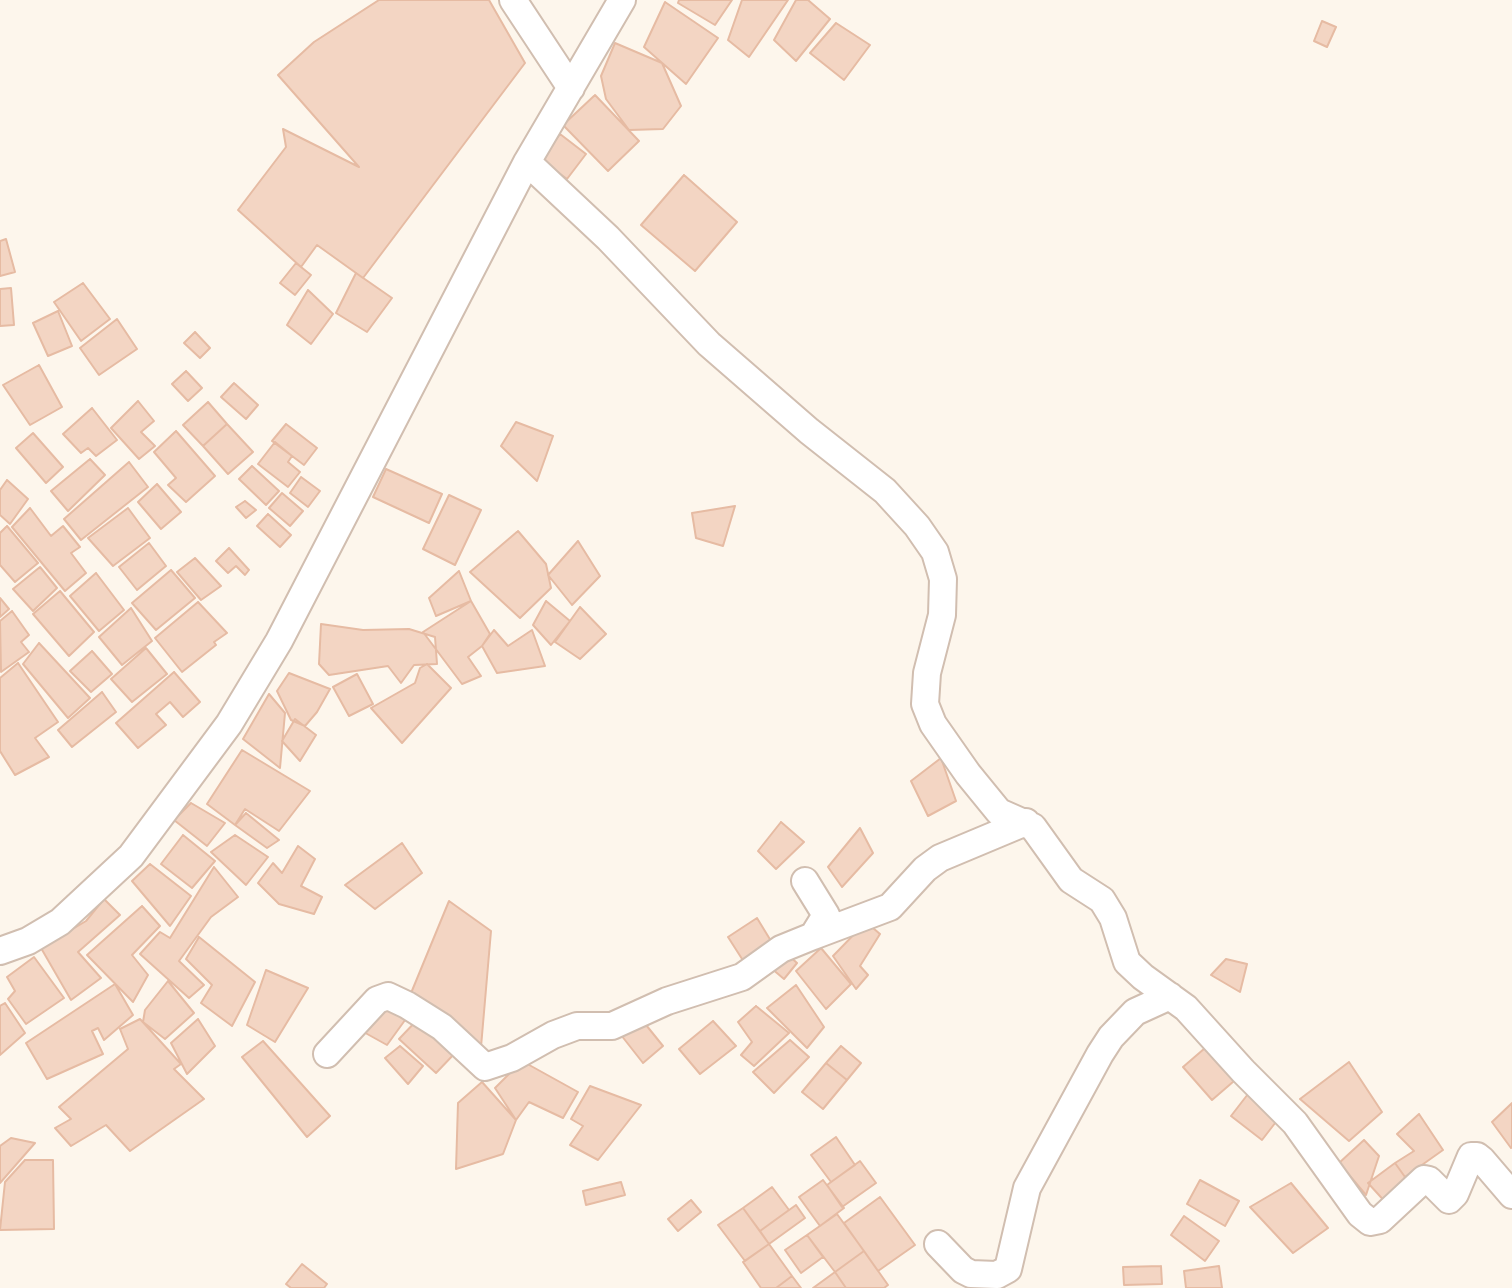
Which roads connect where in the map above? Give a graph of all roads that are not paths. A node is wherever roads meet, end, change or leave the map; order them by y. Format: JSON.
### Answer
{"nodes":[{"id":1,"x":513,"y":0,"type":"edge"},
{"id":2,"x":622,"y":0,"type":"edge"},
{"id":3,"x":571,"y":88,"type":"junction"},
{"id":4,"x":527,"y":162,"type":"junction"},
{"id":5,"x":1026,"y":822,"type":"junction"},
{"id":6,"x":805,"y":881,"type":"dead end"},
{"id":7,"x":813,"y":936,"type":"junction"},
{"id":8,"x":0,"y":951,"type":"edge"},
{"id":9,"x":1170,"y":996,"type":"junction"},
{"id":10,"x":327,"y":1054,"type":"dead end"},
{"id":11,"x":1512,"y":1195,"type":"edge"},
{"id":12,"x":938,"y":1244,"type":"dead end"}],
"edges":[{"from":1,"to":3,"type":"street"},
{"from":2,"to":3,"type":"street"},
{"from":3,"to":4,"type":"street"},
{"from":4,"to":5,"type":"street"},
{"from":4,"to":8,"type":"street"},
{"from":5,"to":7,"type":"street"},
{"from":5,"to":9,"type":"street"},
{"from":6,"to":7,"type":"street"},
{"from":7,"to":10,"type":"street"},
{"from":9,"to":11,"type":"street"},
{"from":9,"to":12,"type":"street"}]}
